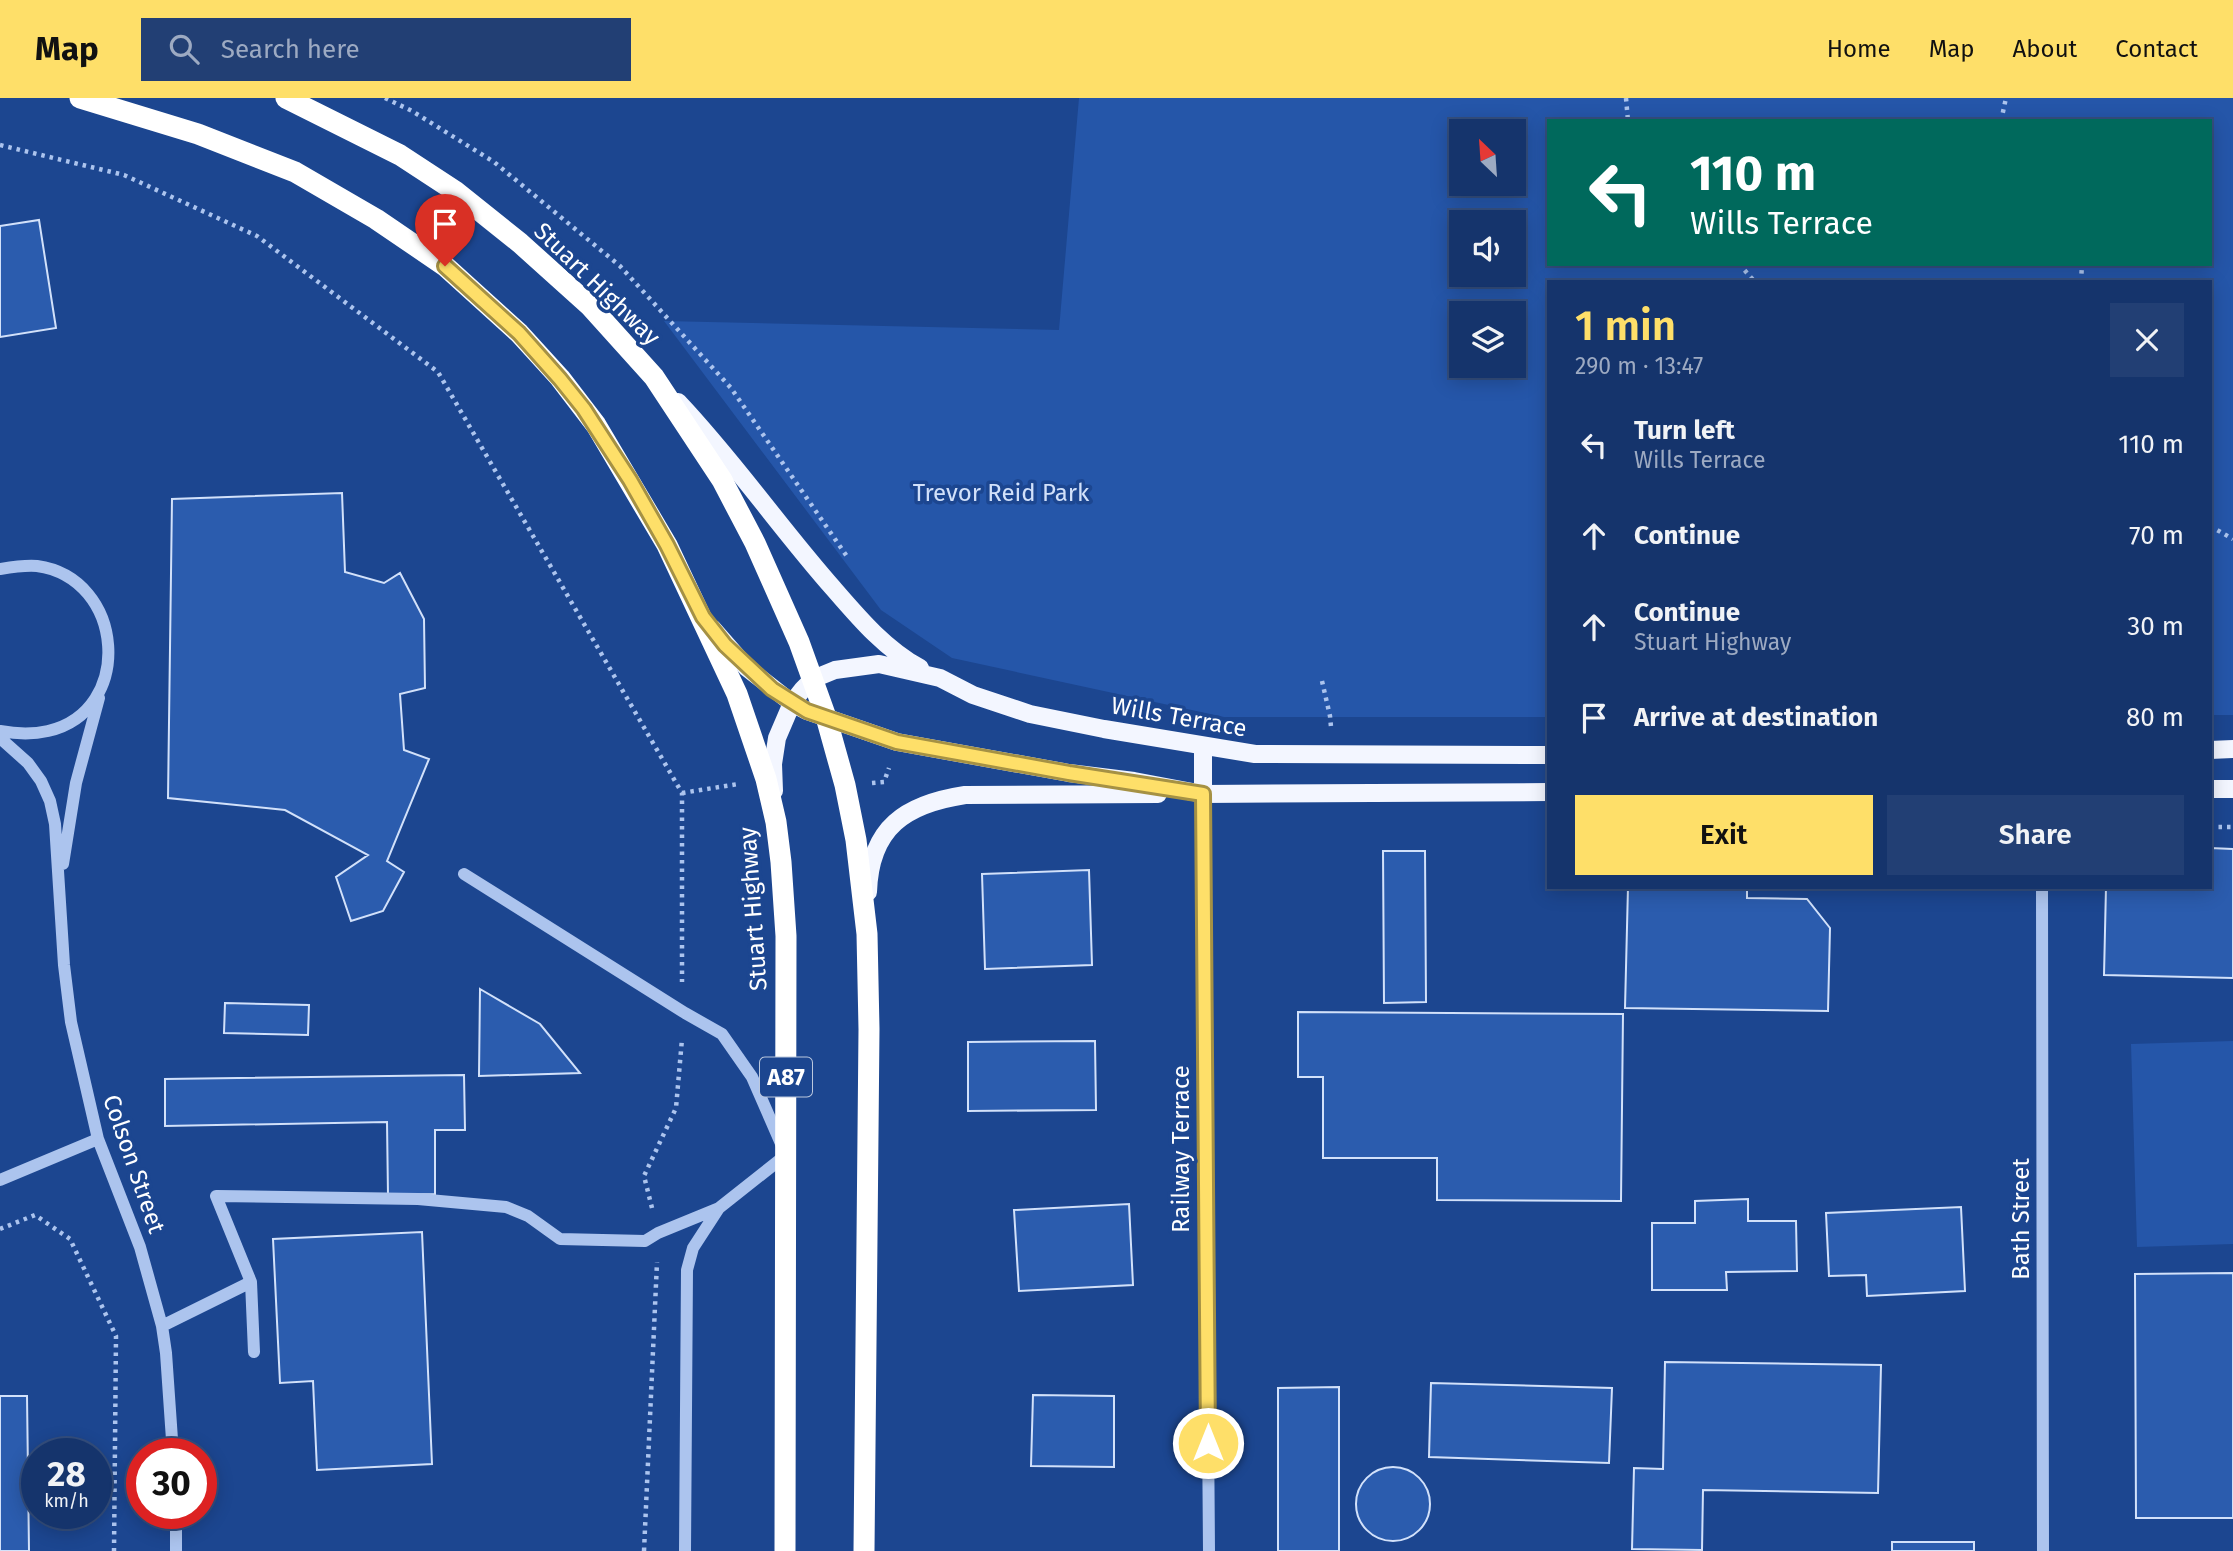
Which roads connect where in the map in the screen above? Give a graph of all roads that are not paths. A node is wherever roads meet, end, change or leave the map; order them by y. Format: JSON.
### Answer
{"nodes":[{"id":1,"x":80,"y":98,"type":"edge"},
{"id":2,"x":286,"y":98,"type":"edge"},
{"id":3,"x":654,"y":377,"type":"junction"},
{"id":4,"x":0,"y":569,"type":"edge"},
{"id":5,"x":703,"y":617,"type":"junction"},
{"id":6,"x":940,"y":678,"type":"junction"},
{"id":7,"x":105,"y":679,"type":"junction"},
{"id":8,"x":813,"y":679,"type":"junction"},
{"id":9,"x":792,"y":703,"type":"junction"},
{"id":10,"x":826,"y":717,"type":"junction"},
{"id":11,"x":0,"y":732,"type":"edge"},
{"id":12,"x":0,"y":738,"type":"edge"},
{"id":13,"x":1203,"y":746,"type":"junction"},
{"id":14,"x":2233,"y":749,"type":"edge"},
{"id":15,"x":2212,"y":750,"type":"edge"},
{"id":16,"x":1547,"y":755,"type":"edge"},
{"id":17,"x":2212,"y":789,"type":"edge"},
{"id":18,"x":2233,"y":789,"type":"edge"},
{"id":19,"x":1547,"y":792,"type":"edge"},
{"id":20,"x":1203,"y":794,"type":"junction"},
{"id":21,"x":776,"y":822,"type":"junction"},
{"id":22,"x":464,"y":874,"type":"dead end"},
{"id":23,"x":60,"y":886,"type":"junction"},
{"id":24,"x":2042,"y":889,"type":"edge"},
{"id":25,"x":867,"y":934,"type":"junction"},
{"id":26,"x":99,"y":1139,"type":"junction"},
{"id":27,"x":786,"y":1155,"type":"junction"},
{"id":28,"x":0,"y":1180,"type":"edge"},
{"id":29,"x":719,"y":1208,"type":"junction"},
{"id":30,"x":251,"y":1282,"type":"junction"},
{"id":31,"x":162,"y":1326,"type":"junction"},
{"id":32,"x":254,"y":1352,"type":"dead end"},
{"id":33,"x":172,"y":1438,"type":"edge"},
{"id":34,"x":176,"y":1529,"type":"edge"},
{"id":35,"x":176,"y":1551,"type":"edge"},
{"id":36,"x":685,"y":1551,"type":"edge"},
{"id":37,"x":785,"y":1551,"type":"edge"},
{"id":38,"x":864,"y":1551,"type":"edge"},
{"id":39,"x":1209,"y":1551,"type":"edge"},
{"id":40,"x":2043,"y":1551,"type":"edge"}],
"edges":[{"from":1,"to":5,"type":"highway","name":"Stuart Highway","number":"A87"},
{"from":2,"to":3,"type":"highway","name":"Stuart Highway"},
{"from":3,"to":6,"type":"main road"},
{"from":3,"to":8,"type":"highway","name":"Stuart Highway"},
{"from":4,"to":7,"type":"street","name":"Colson Street"},
{"from":5,"to":9,"type":"main road"},
{"from":5,"to":21,"type":"highway","name":"Stuart Highway","number":"A87"},
{"from":6,"to":8,"type":"main road","name":"Wills Terrace"},
{"from":6,"to":13,"type":"main road","name":"Wills Terrace"},
{"from":7,"to":11,"type":"street"},
{"from":7,"to":23,"type":"street","name":"Colson Street"},
{"from":8,"to":9,"type":"main road"},
{"from":8,"to":10,"type":"highway","name":"Stuart Highway"},
{"from":9,"to":10,"type":"main road"},
{"from":9,"to":21,"type":"main road"},
{"from":10,"to":20,"type":"main road"},
{"from":10,"to":25,"type":"highway","name":"Stuart Highway"},
{"from":12,"to":23,"type":"street","name":"Colson Street"},
{"from":13,"to":16,"type":"main road","name":"Wills Terrace"},
{"from":13,"to":20,"type":"main road","name":"Railway Terrace"},
{"from":14,"to":15,"type":"main road"},
{"from":17,"to":18,"type":"main road"},
{"from":19,"to":20,"type":"main road"},
{"from":20,"to":25,"type":"main road"},
{"from":20,"to":39,"type":"street","name":"Railway Terrace"},
{"from":21,"to":27,"type":"highway","name":"Stuart Highway","number":"A87"},
{"from":22,"to":27,"type":"street"},
{"from":23,"to":26,"type":"street","name":"Colson Street"},
{"from":24,"to":40,"type":"street","name":"Bath Street"},
{"from":25,"to":38,"type":"highway","name":"Stuart Highway"},
{"from":26,"to":28,"type":"street"},
{"from":26,"to":31,"type":"street","name":"Colson Street"},
{"from":27,"to":29,"type":"street"},
{"from":27,"to":37,"type":"highway","name":"Stuart Highway","number":"A87"},
{"from":29,"to":30,"type":"street"},
{"from":29,"to":36,"type":"street"},
{"from":30,"to":31,"type":"street"},
{"from":30,"to":32,"type":"street"},
{"from":31,"to":33,"type":"street","name":"Colson Street"},
{"from":34,"to":35,"type":"street"}]}
